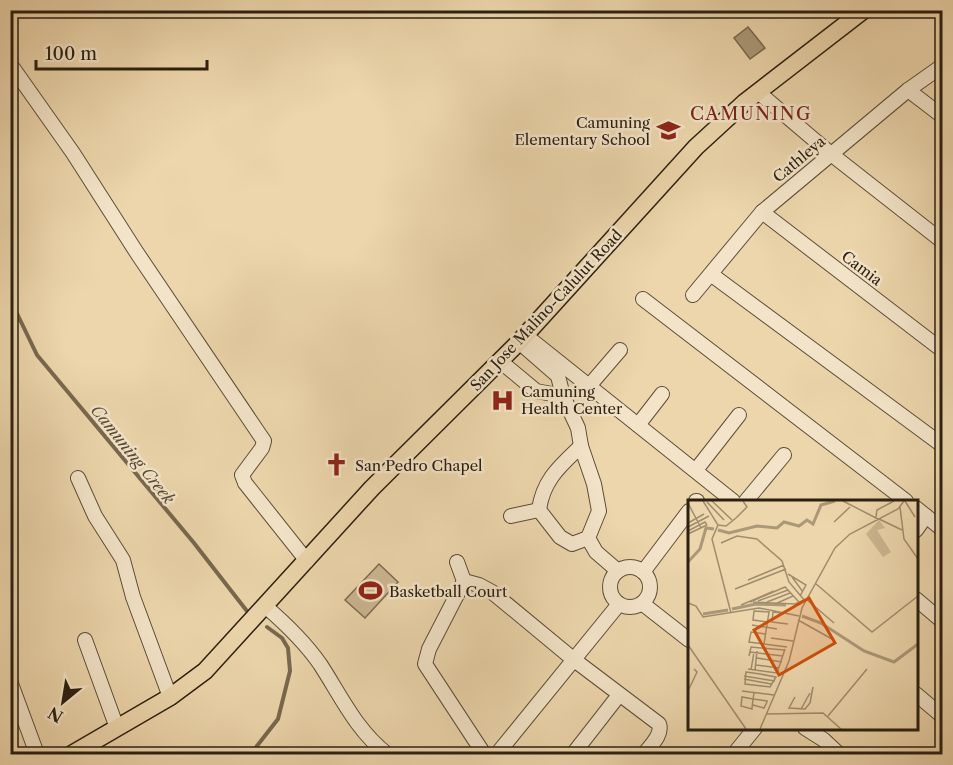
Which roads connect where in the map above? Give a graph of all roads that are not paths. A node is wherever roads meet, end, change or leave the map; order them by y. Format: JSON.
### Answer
{"nodes":[{"id":1,"x":864,"y":10,"type":"edge"},
{"id":2,"x":942,"y":66,"type":"edge"},
{"id":3,"x":13,"y":68,"type":"dead end"},
{"id":4,"x":908,"y":90,"type":"junction"},
{"id":5,"x":758,"y":92,"type":"junction"},
{"id":6,"x":942,"y":116,"type":"edge"},
{"id":7,"x":831,"y":154,"type":"junction"},
{"id":8,"x":762,"y":212,"type":"junction"},
{"id":9,"x":942,"y":242,"type":"edge"},
{"id":10,"x":712,"y":275,"type":"junction"},
{"id":11,"x":693,"y":295,"type":"dead end"},
{"id":12,"x":643,"y":299,"type":"dead end"},
{"id":13,"x":522,"y":339,"type":"junction"},
{"id":14,"x":620,"y":350,"type":"dead end"},
{"id":15,"x":942,"y":350,"type":"edge"},
{"id":16,"x":500,"y":361,"type":"junction"},
{"id":17,"x":590,"y":386,"type":"junction"},
{"id":18,"x":662,"y":394,"type":"dead end"},
{"id":19,"x":563,"y":396,"type":"junction"},
{"id":20,"x":739,"y":415,"type":"dead end"},
{"id":21,"x":638,"y":425,"type":"junction"},
{"id":22,"x":581,"y":446,"type":"junction"},
{"id":23,"x":942,"y":446,"type":"edge"},
{"id":24,"x":784,"y":455,"type":"dead end"},
{"id":25,"x":696,"y":470,"type":"junction"},
{"id":26,"x":78,"y":478,"type":"dead end"},
{"id":27,"x":732,"y":500,"type":"edge"},
{"id":28,"x":747,"y":500,"type":"edge"},
{"id":29,"x":905,"y":500,"type":"edge"},
{"id":30,"x":540,"y":510,"type":"junction"},
{"id":31,"x":921,"y":512,"type":"edge"},
{"id":32,"x":511,"y":516,"type":"dead end"},
{"id":33,"x":684,"y":528,"type":"edge"},
{"id":34,"x":942,"y":529,"type":"edge"},
{"id":35,"x":588,"y":538,"type":"junction"},
{"id":36,"x":307,"y":561,"type":"junction"},
{"id":37,"x":457,"y":562,"type":"dead end"},
{"id":38,"x":618,"y":571,"type":"junction"},
{"id":39,"x":643,"y":572,"type":"junction"},
{"id":40,"x":464,"y":581,"type":"junction"},
{"id":41,"x":917,"y":601,"type":"edge"},
{"id":42,"x":619,"y":604,"type":"junction"},
{"id":43,"x":643,"y":604,"type":"junction"},
{"id":44,"x":265,"y":606,"type":"junction"},
{"id":45,"x":942,"y":621,"type":"edge"},
{"id":46,"x":688,"y":638,"type":"edge"},
{"id":47,"x":85,"y":640,"type":"dead end"},
{"id":48,"x":573,"y":659,"type":"junction"},
{"id":49,"x":10,"y":681,"type":"edge"},
{"id":50,"x":619,"y":695,"type":"junction"},
{"id":51,"x":917,"y":696,"type":"edge"},
{"id":52,"x":170,"y":698,"type":"junction"},
{"id":53,"x":942,"y":716,"type":"edge"},
{"id":54,"x":117,"y":728,"type":"junction"},
{"id":55,"x":754,"y":729,"type":"edge"},
{"id":56,"x":807,"y":729,"type":"edge"},
{"id":57,"x":38,"y":754,"type":"edge"},
{"id":58,"x":73,"y":754,"type":"edge"},
{"id":59,"x":387,"y":754,"type":"edge"},
{"id":60,"x":484,"y":754,"type":"edge"},
{"id":61,"x":497,"y":754,"type":"edge"},
{"id":62,"x":573,"y":754,"type":"edge"},
{"id":63,"x":644,"y":754,"type":"edge"},
{"id":64,"x":734,"y":754,"type":"edge"},
{"id":65,"x":839,"y":754,"type":"edge"}],
"edges":[{"from":1,"to":5,"type":"main road","name":"San Jose Malino-Calulut Road"},
{"from":2,"to":4,"type":"street","name":"Cathleya"},
{"from":3,"to":36,"type":"street"},
{"from":4,"to":6,"type":"street"},
{"from":4,"to":7,"type":"street","name":"Cathleya"},
{"from":5,"to":7,"type":"street"},
{"from":5,"to":13,"type":"main road","name":"San Jose Malino-Calulut Road"},
{"from":7,"to":8,"type":"street","name":"Cathleya"},
{"from":7,"to":9,"type":"street"},
{"from":8,"to":10,"type":"street","name":"Cathleya"},
{"from":8,"to":15,"type":"street","name":"Camia"},
{"from":10,"to":11,"type":"street","name":"Cathleya"},
{"from":10,"to":23,"type":"street"},
{"from":12,"to":29,"type":"street"},
{"from":13,"to":16,"type":"main road","name":"San Jose Malino-Calulut Road"},
{"from":13,"to":17,"type":"street"},
{"from":13,"to":19,"type":"street"},
{"from":14,"to":17,"type":"street"},
{"from":16,"to":19,"type":"street"},
{"from":16,"to":36,"type":"main road","name":"San Jose Malino-Calulut Road"},
{"from":17,"to":21,"type":"street"},
{"from":18,"to":21,"type":"street"},
{"from":19,"to":22,"type":"street"},
{"from":20,"to":25,"type":"street"},
{"from":21,"to":25,"type":"street"},
{"from":22,"to":30,"type":"street"},
{"from":22,"to":35,"type":"street"},
{"from":24,"to":28,"type":"street"},
{"from":25,"to":27,"type":"street"},
{"from":26,"to":52,"type":"street"},
{"from":30,"to":32,"type":"street"},
{"from":30,"to":35,"type":"street"},
{"from":31,"to":34,"type":"street"},
{"from":33,"to":39,"type":"street"},
{"from":35,"to":38,"type":"street"},
{"from":36,"to":44,"type":"main road","name":"San Jose Malino-Calulut Road"},
{"from":37,"to":40,"type":"street"},
{"from":38,"to":39,"type":"street"},
{"from":38,"to":42,"type":"street"},
{"from":39,"to":43,"type":"street"},
{"from":40,"to":48,"type":"street"},
{"from":40,"to":60,"type":"street"},
{"from":41,"to":45,"type":"street"},
{"from":42,"to":43,"type":"street"},
{"from":42,"to":48,"type":"street"},
{"from":43,"to":46,"type":"street"},
{"from":44,"to":52,"type":"main road","name":"San Jose Malino-Calulut Road"},
{"from":44,"to":59,"type":"street"},
{"from":47,"to":54,"type":"street"},
{"from":48,"to":50,"type":"street"},
{"from":48,"to":61,"type":"street"},
{"from":49,"to":57,"type":"street"},
{"from":50,"to":62,"type":"street"},
{"from":50,"to":63,"type":"street"},
{"from":51,"to":53,"type":"street"},
{"from":52,"to":54,"type":"main road","name":"San Jose Malino-Calulut Road"},
{"from":54,"to":58,"type":"main road","name":"San Jose Malino-Calulut Road"},
{"from":55,"to":64,"type":"street"},
{"from":56,"to":65,"type":"street"}]}
